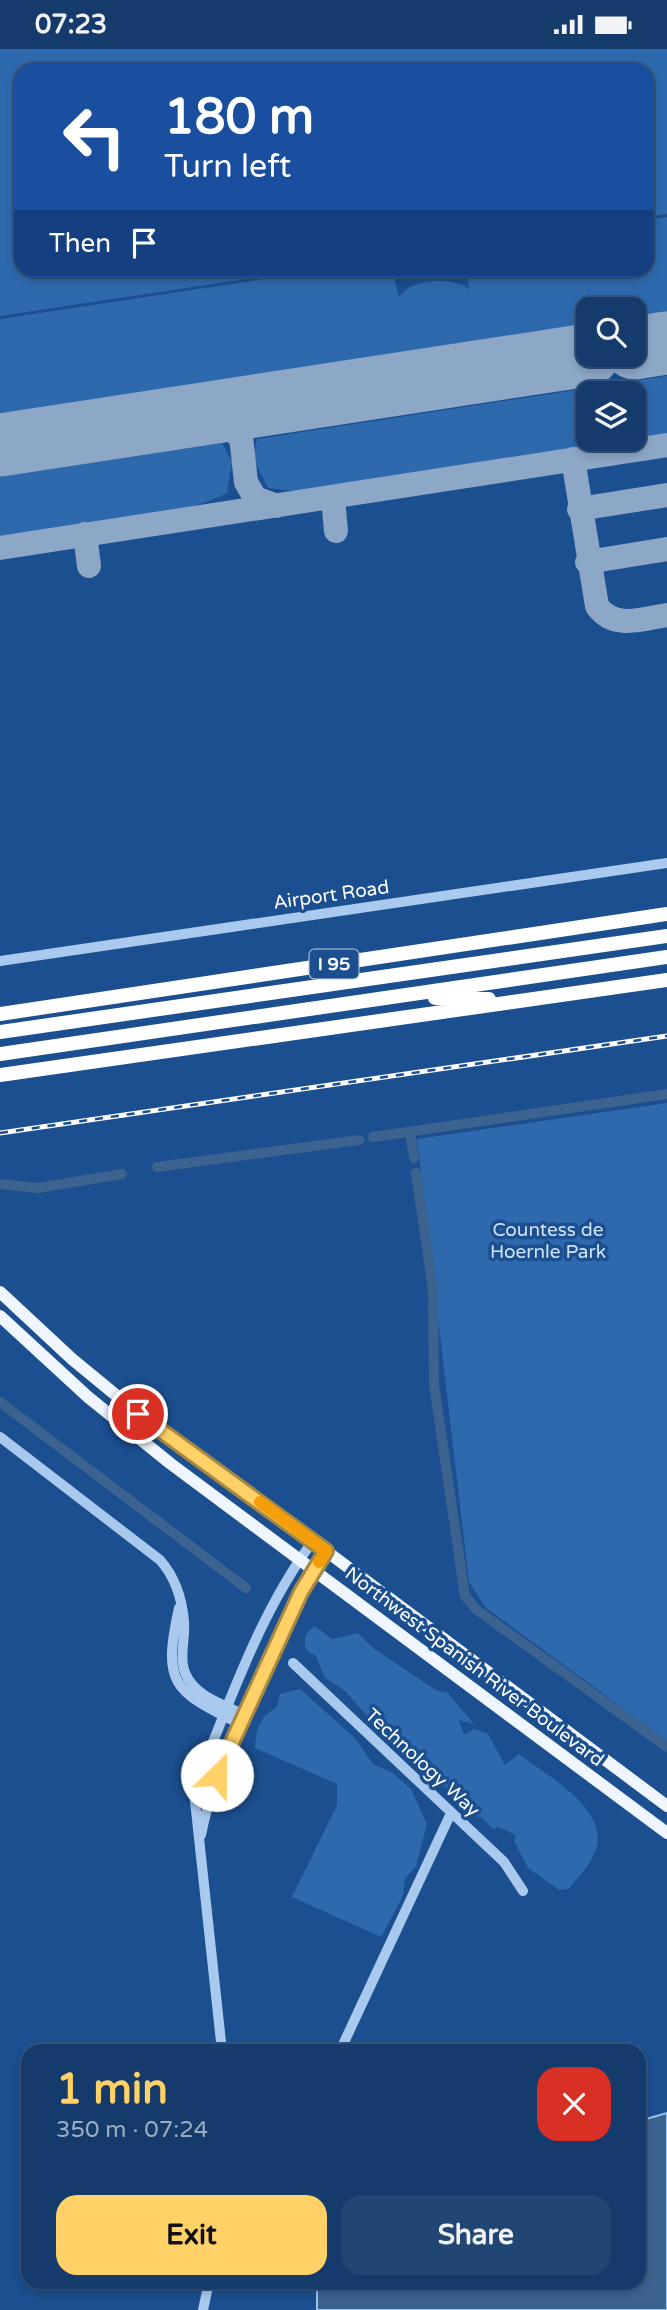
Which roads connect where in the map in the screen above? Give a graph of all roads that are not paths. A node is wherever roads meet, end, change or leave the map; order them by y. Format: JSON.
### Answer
{"nodes":[{"id":1,"x":667,"y":863,"type":"edge"},
{"id":2,"x":667,"y":914,"type":"edge"},
{"id":3,"x":667,"y":934,"type":"edge"},
{"id":4,"x":667,"y":957,"type":"edge"},
{"id":5,"x":0,"y":961,"type":"edge"},
{"id":6,"x":667,"y":980,"type":"edge"},
{"id":7,"x":396,"y":996,"type":"junction"},
{"id":8,"x":531,"y":1000,"type":"junction"},
{"id":9,"x":0,"y":1014,"type":"edge"},
{"id":10,"x":0,"y":1032,"type":"edge"},
{"id":11,"x":0,"y":1054,"type":"edge"},
{"id":12,"x":0,"y":1075,"type":"edge"},
{"id":13,"x":0,"y":1292,"type":"edge"},
{"id":14,"x":0,"y":1316,"type":"edge"},
{"id":15,"x":0,"y":1437,"type":"edge"},
{"id":16,"x":313,"y":1541,"type":"junction"},
{"id":17,"x":326,"y":1551,"type":"junction"},
{"id":18,"x":299,"y":1559,"type":"junction"},
{"id":19,"x":314,"y":1570,"type":"junction"},
{"id":20,"x":293,"y":1664,"type":"dead end"},
{"id":21,"x":225,"y":1711,"type":"junction"},
{"id":22,"x":242,"y":1719,"type":"junction"},
{"id":23,"x":667,"y":1806,"type":"edge"},
{"id":24,"x":451,"y":1813,"type":"junction"},
{"id":25,"x":667,"y":1833,"type":"edge"},
{"id":26,"x":198,"y":1846,"type":"junction"},
{"id":27,"x":523,"y":1891,"type":"dead end"},
{"id":28,"x":221,"y":2044,"type":"edge"},
{"id":29,"x":343,"y":2044,"type":"edge"},
{"id":30,"x":208,"y":2289,"type":"edge"},
{"id":31,"x":203,"y":2310,"type":"edge"}],
"edges":[{"from":1,"to":5,"type":"street","name":"Airport Road"},
{"from":2,"to":9,"type":"highway","number":"I 95"},
{"from":3,"to":10,"type":"highway"},
{"from":4,"to":7,"type":"highway"},
{"from":6,"to":8,"type":"highway"},
{"from":7,"to":8,"type":"highway"},
{"from":7,"to":11,"type":"highway"},
{"from":8,"to":12,"type":"highway"},
{"from":13,"to":16,"type":"main road","name":"Northwest Spanish River Boulevard"},
{"from":14,"to":18,"type":"main road","name":"Northwest Spanish River Boulevard"},
{"from":15,"to":21,"type":"street"},
{"from":16,"to":17,"type":"main road","name":"Northwest Spanish River Boulevard"},
{"from":16,"to":18,"type":"street"},
{"from":17,"to":19,"type":"street"},
{"from":17,"to":23,"type":"main road","name":"Northwest Spanish River Boulevard"},
{"from":18,"to":19,"type":"main road","name":"Northwest Spanish River Boulevard"},
{"from":18,"to":21,"type":"street"},
{"from":19,"to":22,"type":"street"},
{"from":19,"to":25,"type":"main road","name":"Northwest Spanish River Boulevard"},
{"from":20,"to":24,"type":"street","name":"Technology Way"},
{"from":21,"to":22,"type":"street"},
{"from":21,"to":26,"type":"street"},
{"from":22,"to":26,"type":"street"},
{"from":24,"to":27,"type":"street","name":"Technology Way"},
{"from":24,"to":29,"type":"street"},
{"from":26,"to":28,"type":"street"},
{"from":30,"to":31,"type":"street"}]}
